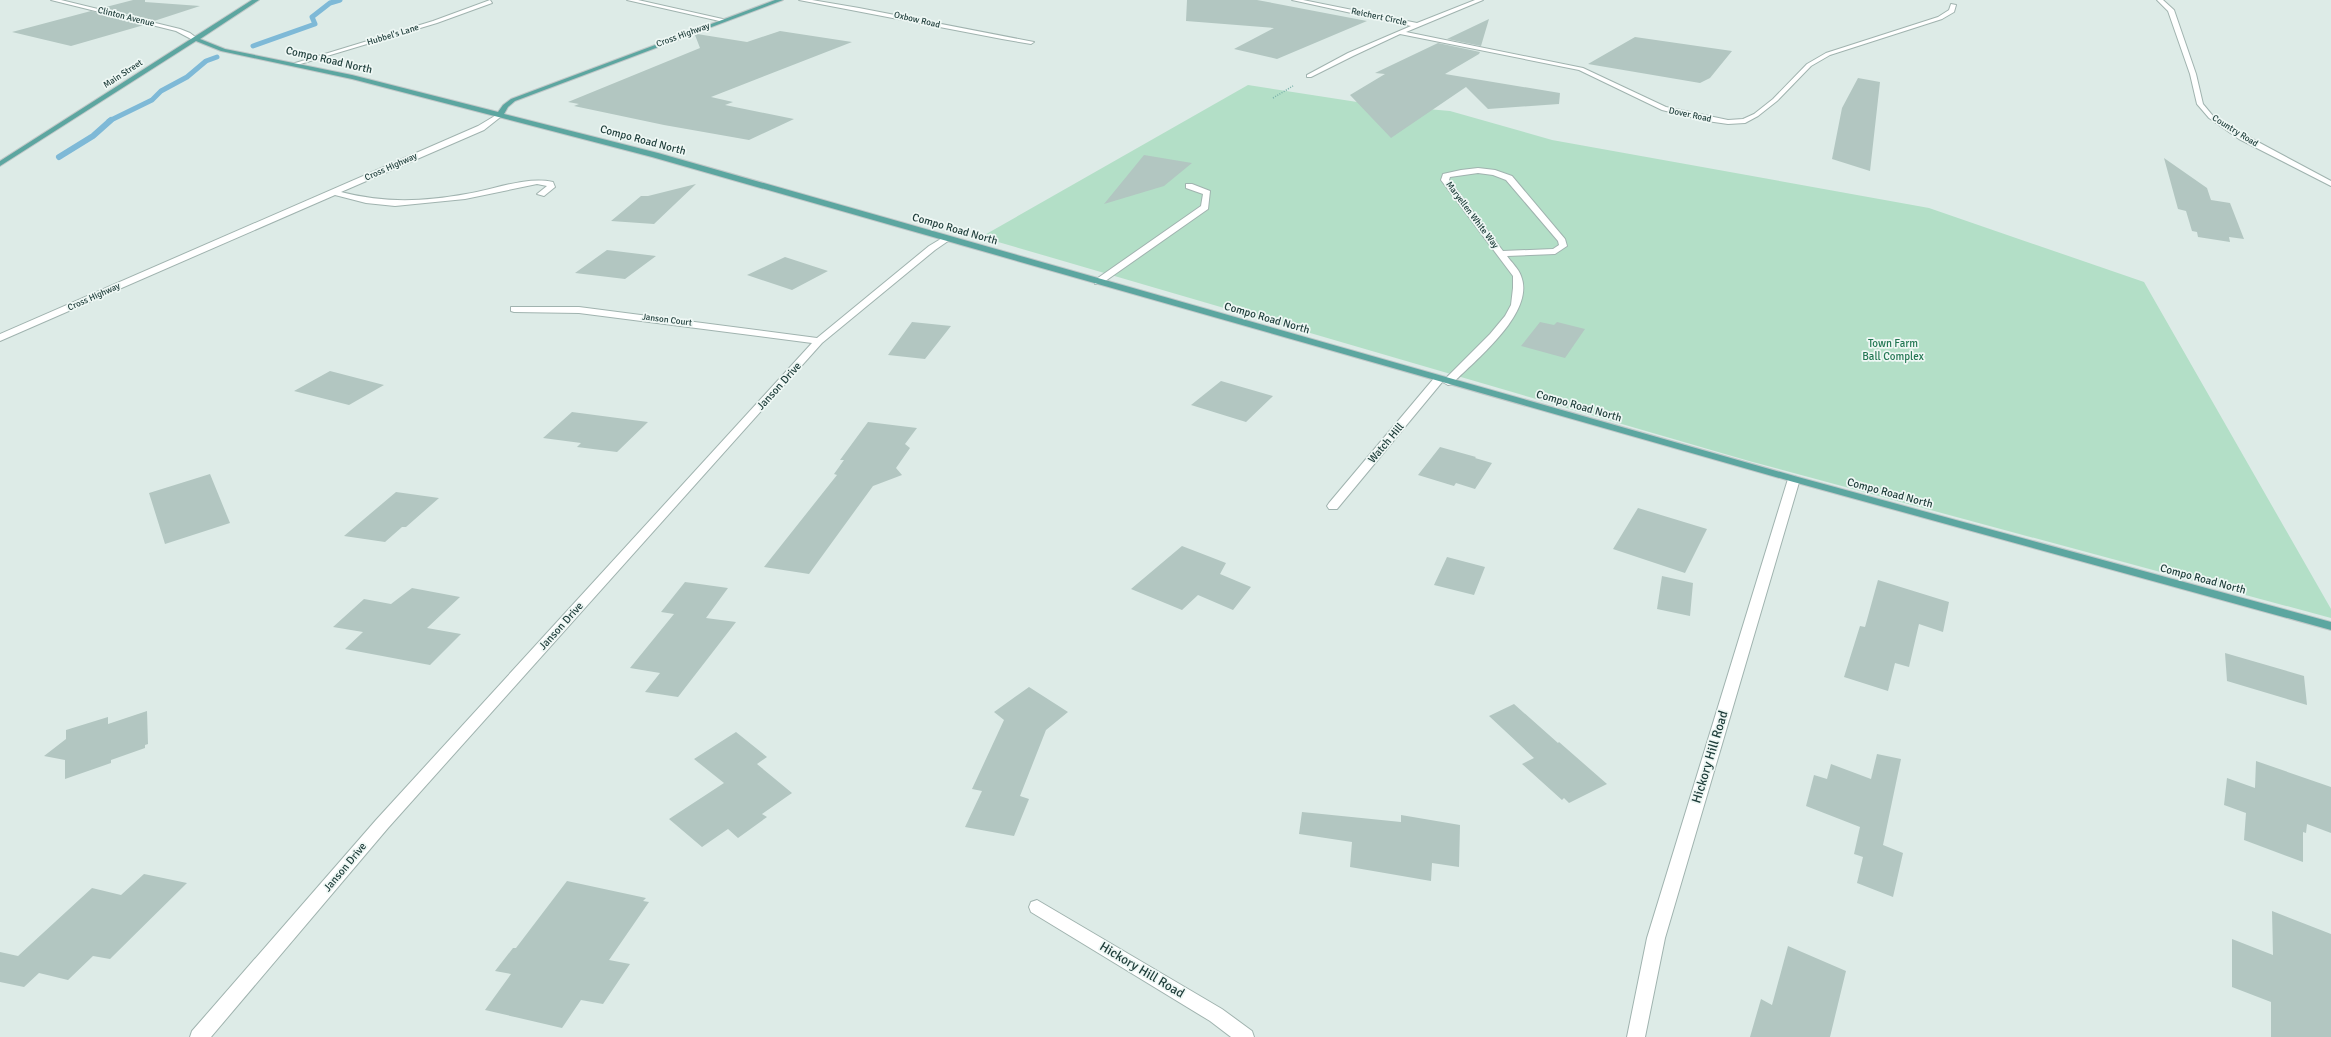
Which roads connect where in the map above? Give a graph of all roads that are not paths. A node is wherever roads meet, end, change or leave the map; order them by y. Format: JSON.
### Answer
{"nodes":[{"id":1,"x":54,"y":0,"type":"edge"},
{"id":2,"x":256,"y":0,"type":"edge"},
{"id":3,"x":630,"y":0,"type":"edge"},
{"id":4,"x":780,"y":0,"type":"edge"},
{"id":5,"x":802,"y":0,"type":"edge"},
{"id":6,"x":1295,"y":0,"type":"edge"},
{"id":7,"x":1480,"y":0,"type":"edge"},
{"id":8,"x":2160,"y":0,"type":"edge"},
{"id":9,"x":490,"y":2,"type":"dead end"},
{"id":10,"x":1953,"y":4,"type":"dead end"},
{"id":11,"x":724,"y":20,"type":"junction"},
{"id":12,"x":1417,"y":25,"type":"junction"},
{"id":13,"x":1401,"y":33,"type":"junction"},
{"id":14,"x":195,"y":39,"type":"junction"},
{"id":15,"x":1031,"y":42,"type":"dead end"},
{"id":16,"x":295,"y":64,"type":"junction"},
{"id":17,"x":1309,"y":76,"type":"dead end"},
{"id":18,"x":500,"y":115,"type":"junction"},
{"id":19,"x":0,"y":164,"type":"edge"},
{"id":20,"x":2331,"y":184,"type":"edge"},
{"id":21,"x":1189,"y":186,"type":"dead end"},
{"id":22,"x":333,"y":192,"type":"junction"},
{"id":23,"x":541,"y":194,"type":"dead end"},
{"id":24,"x":947,"y":239,"type":"junction"},
{"id":25,"x":1501,"y":254,"type":"junction"},
{"id":26,"x":1098,"y":282,"type":"junction"},
{"id":27,"x":514,"y":309,"type":"dead end"},
{"id":28,"x":0,"y":338,"type":"edge"},
{"id":29,"x":819,"y":341,"type":"junction"},
{"id":30,"x":1443,"y":380,"type":"junction"},
{"id":31,"x":1794,"y":479,"type":"junction"},
{"id":32,"x":1333,"y":506,"type":"dead end"},
{"id":33,"x":2331,"y":626,"type":"edge"},
{"id":34,"x":1037,"y":907,"type":"dead end"},
{"id":35,"x":199,"y":1037,"type":"edge"},
{"id":36,"x":1245,"y":1037,"type":"edge"},
{"id":37,"x":1636,"y":1037,"type":"edge"}],
"edges":[{"from":1,"to":14,"type":"street","name":"Clinton Avenue"},
{"from":2,"to":14,"type":"main road","name":"Main Street"},
{"from":3,"to":11,"type":"street"},
{"from":4,"to":11,"type":"main road","name":"Cross Highway"},
{"from":5,"to":15,"type":"street","name":"Oxbow Road"},
{"from":6,"to":12,"type":"street","name":"Reichert Circle"},
{"from":7,"to":12,"type":"street","name":"Reichert Circle"},
{"from":8,"to":20,"type":"street","name":"Country Road"},
{"from":9,"to":16,"type":"street","name":"Hubbel's Lane"},
{"from":10,"to":13,"type":"street","name":"Dover Road"},
{"from":11,"to":18,"type":"main road","name":"Cross Highway"},
{"from":12,"to":13,"type":"street","name":"Reichert Circle"},
{"from":13,"to":17,"type":"street","name":"Reichert Circle"},
{"from":14,"to":16,"type":"main road","name":"Compo Road North"},
{"from":14,"to":19,"type":"main road","name":"Main Street"},
{"from":16,"to":18,"type":"main road","name":"Compo Road North"},
{"from":18,"to":22,"type":"street","name":"Cross Highway"},
{"from":18,"to":24,"type":"main road","name":"Compo Road North"},
{"from":21,"to":26,"type":"street"},
{"from":22,"to":23,"type":"street"},
{"from":22,"to":28,"type":"street","name":"Cross Highway"},
{"from":24,"to":26,"type":"main road","name":"Compo Road North"},
{"from":24,"to":29,"type":"street","name":"Janson Drive"},
{"from":25,"to":25,"type":"street","name":"Maryellen White Way"},
{"from":25,"to":30,"type":"street","name":"Maryellen White Way"},
{"from":26,"to":30,"type":"main road","name":"Compo Road North"},
{"from":27,"to":29,"type":"street","name":"Janson Court"},
{"from":29,"to":35,"type":"street","name":"Janson Drive"},
{"from":30,"to":31,"type":"main road","name":"Compo Road North"},
{"from":30,"to":32,"type":"street","name":"Watch Hill"},
{"from":31,"to":33,"type":"main road","name":"Compo Road North"},
{"from":31,"to":37,"type":"street","name":"Hickory Hill Road"},
{"from":34,"to":36,"type":"street","name":"Hickory Hill Road"}]}
